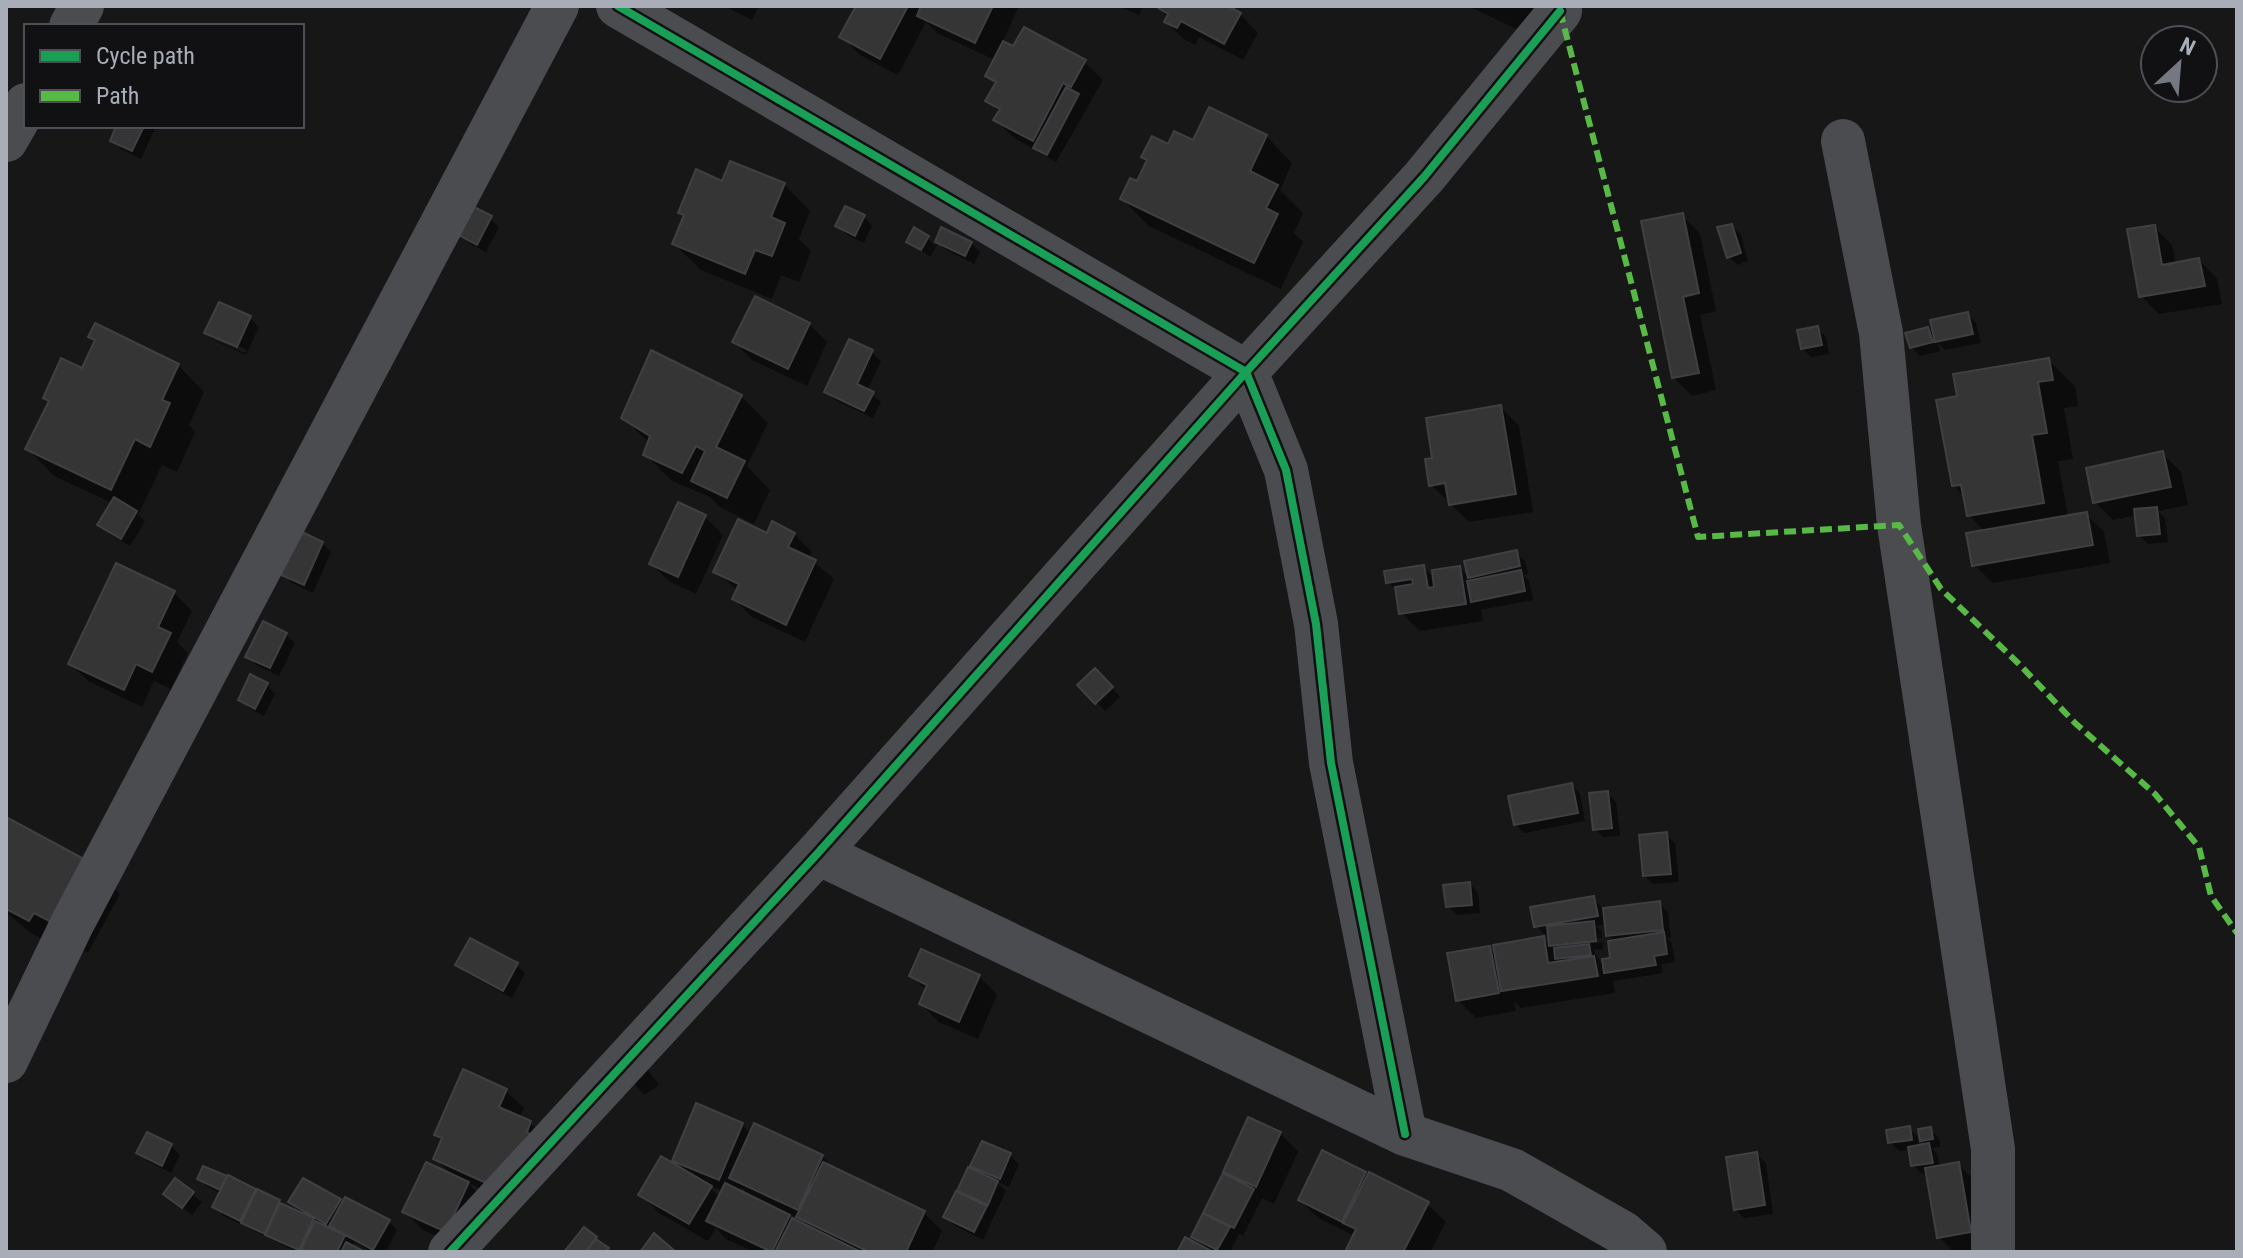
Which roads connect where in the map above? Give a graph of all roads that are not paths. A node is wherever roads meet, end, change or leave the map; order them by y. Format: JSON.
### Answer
{"nodes":[{"id":1,"x":82,"y":6,"type":"edge"},
{"id":2,"x":557,"y":6,"type":"edge"},
{"id":3,"x":618,"y":6,"type":"edge"},
{"id":4,"x":1560,"y":11,"type":"dead end"},
{"id":5,"x":72,"y":24,"type":"edge"},
{"id":6,"x":24,"y":108,"type":"edge"},
{"id":7,"x":6,"y":140,"type":"edge"},
{"id":8,"x":1843,"y":141,"type":"dead end"},
{"id":9,"x":1246,"y":372,"type":"junction"},
{"id":10,"x":818,"y":853,"type":"junction"},
{"id":11,"x":6,"y":1061,"type":"edge"},
{"id":12,"x":1405,"y":1134,"type":"junction"},
{"id":13,"x":450,"y":1252,"type":"edge"},
{"id":14,"x":1645,"y":1252,"type":"edge"},
{"id":15,"x":1993,"y":1252,"type":"edge"}],
"edges":[{"from":1,"to":5,"type":"street"},
{"from":2,"to":11,"type":"street"},
{"from":3,"to":9,"type":"street"},
{"from":4,"to":9,"type":"street"},
{"from":6,"to":7,"type":"street"},
{"from":8,"to":15,"type":"street"},
{"from":9,"to":10,"type":"street"},
{"from":9,"to":12,"type":"street"},
{"from":10,"to":12,"type":"street"},
{"from":10,"to":13,"type":"street"},
{"from":12,"to":14,"type":"street"}]}
